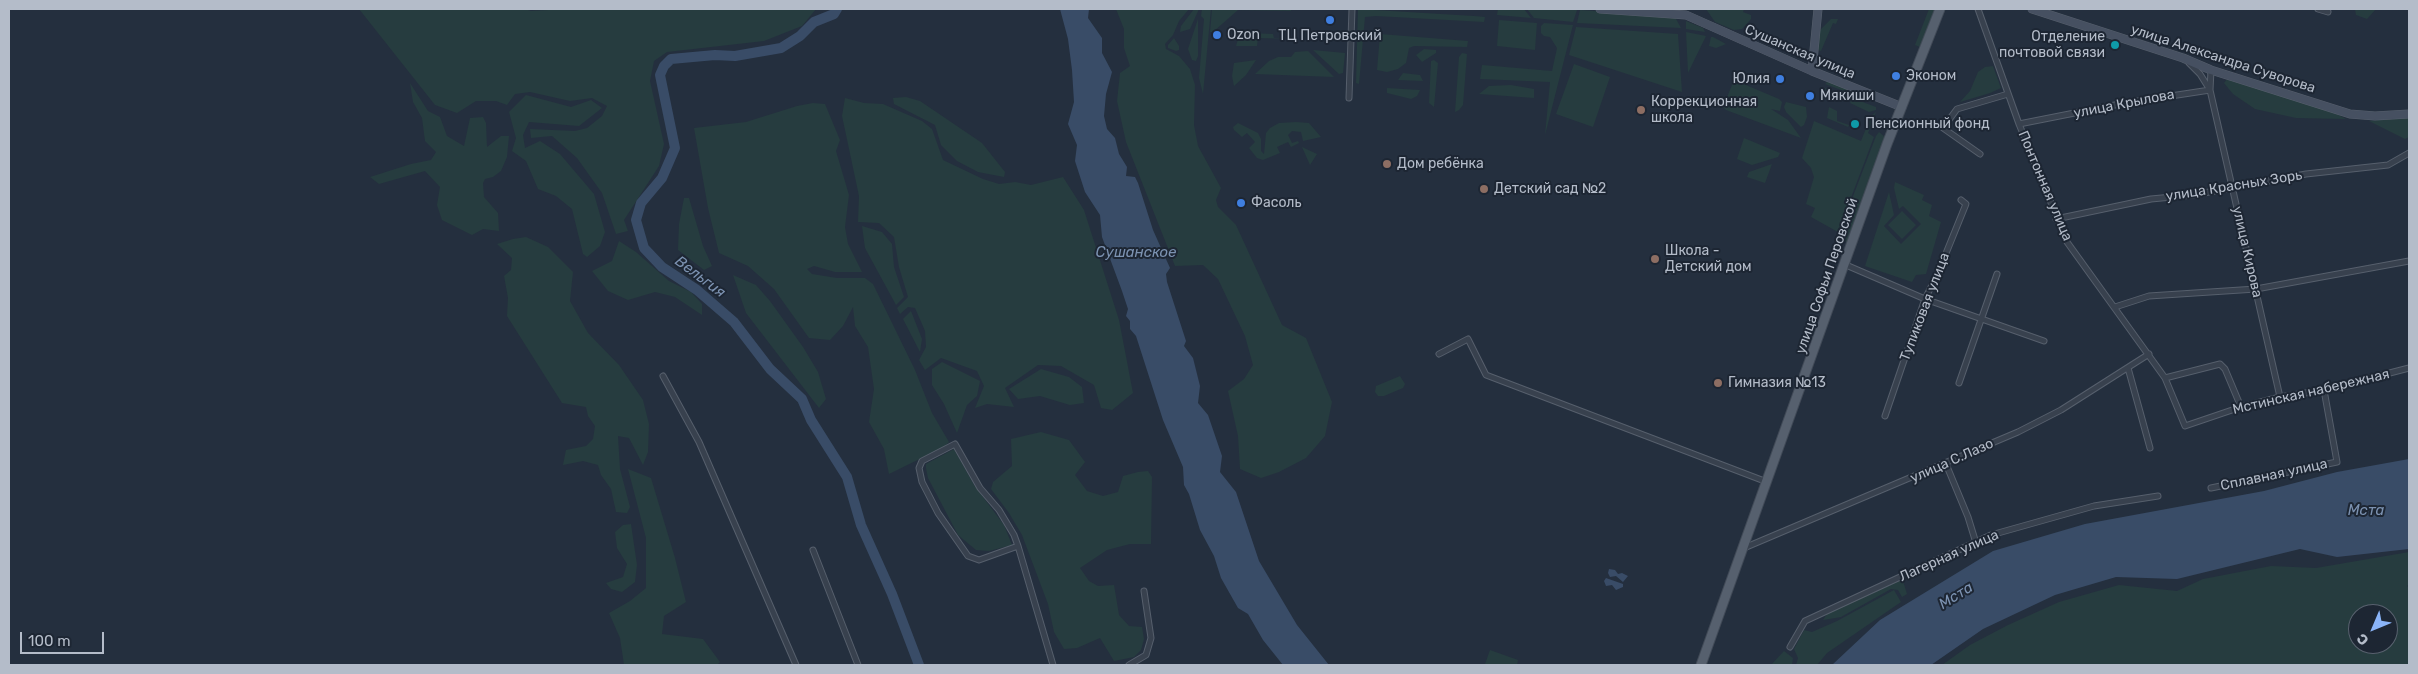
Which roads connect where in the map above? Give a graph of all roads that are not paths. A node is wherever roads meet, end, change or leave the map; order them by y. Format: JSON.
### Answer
{"nodes":[{"id":1,"x":1352,"y":9,"type":"edge"},
{"id":2,"x":1600,"y":9,"type":"edge"},
{"id":3,"x":1818,"y":9,"type":"edge"},
{"id":4,"x":1940,"y":9,"type":"edge"},
{"id":5,"x":1978,"y":9,"type":"edge"},
{"id":6,"x":2032,"y":9,"type":"edge"},
{"id":7,"x":2318,"y":9,"type":"edge"},
{"id":8,"x":1686,"y":12,"type":"edge"},
{"id":9,"x":2328,"y":12,"type":"dead end"},
{"id":10,"x":2183,"y":58,"type":"junction"},
{"id":11,"x":2211,"y":70,"type":"junction"},
{"id":12,"x":1812,"y":72,"type":"junction"},
{"id":13,"x":2210,"y":90,"type":"junction"},
{"id":14,"x":2008,"y":94,"type":"junction"},
{"id":15,"x":1350,"y":98,"type":"dead end"},
{"id":16,"x":1902,"y":107,"type":"junction"},
{"id":17,"x":2409,"y":114,"type":"edge"},
{"id":18,"x":2019,"y":124,"type":"junction"},
{"id":19,"x":2409,"y":152,"type":"edge"},
{"id":20,"x":1980,"y":154,"type":"dead end"},
{"id":21,"x":2232,"y":187,"type":"junction"},
{"id":22,"x":1961,"y":200,"type":"dead end"},
{"id":23,"x":2056,"y":218,"type":"junction"},
{"id":24,"x":2409,"y":261,"type":"edge"},
{"id":25,"x":1846,"y":265,"type":"junction"},
{"id":26,"x":1997,"y":274,"type":"dead end"},
{"id":27,"x":2256,"y":289,"type":"junction"},
{"id":28,"x":1925,"y":300,"type":"junction"},
{"id":29,"x":2115,"y":307,"type":"junction"},
{"id":30,"x":1981,"y":318,"type":"junction"},
{"id":31,"x":2044,"y":341,"type":"dead end"},
{"id":32,"x":1439,"y":354,"type":"dead end"},
{"id":33,"x":2149,"y":354,"type":"junction"},
{"id":34,"x":2128,"y":368,"type":"junction"},
{"id":35,"x":2409,"y":368,"type":"edge"},
{"id":36,"x":663,"y":376,"type":"dead end"},
{"id":37,"x":2165,"y":378,"type":"junction"},
{"id":38,"x":1959,"y":383,"type":"dead end"},
{"id":39,"x":2324,"y":390,"type":"junction"},
{"id":40,"x":2280,"y":397,"type":"junction"},
{"id":41,"x":2241,"y":407,"type":"junction"},
{"id":42,"x":1885,"y":416,"type":"dead end"},
{"id":43,"x":2185,"y":426,"type":"joint"},
{"id":44,"x":2150,"y":448,"type":"dead end"},
{"id":45,"x":1946,"y":464,"type":"junction"},
{"id":46,"x":1768,"y":482,"type":"junction"},
{"id":47,"x":2210,"y":488,"type":"dead end"},
{"id":48,"x":2158,"y":496,"type":"dead end"},
{"id":49,"x":1976,"y":543,"type":"junction"},
{"id":50,"x":1018,"y":546,"type":"junction"},
{"id":51,"x":1744,"y":548,"type":"junction"},
{"id":52,"x":813,"y":550,"type":"dead end"},
{"id":53,"x":1144,"y":591,"type":"dead end"},
{"id":54,"x":1790,"y":647,"type":"dead end"},
{"id":55,"x":796,"y":665,"type":"edge"},
{"id":56,"x":858,"y":665,"type":"edge"},
{"id":57,"x":1053,"y":665,"type":"edge"},
{"id":58,"x":1129,"y":665,"type":"edge"},
{"id":59,"x":1701,"y":665,"type":"edge"}],
"edges":[{"from":1,"to":15,"type":"street"},
{"from":2,"to":8,"type":"street","name":"Сушанская улица"},
{"from":3,"to":12,"type":"street"},
{"from":4,"to":16,"type":"main road","name":"улица Софьи Перовской"},
{"from":5,"to":14,"type":"street","name":"Понтонная улица"},
{"from":6,"to":10,"type":"street","name":"улица Александра Суворова"},
{"from":7,"to":9,"type":"street"},
{"from":8,"to":12,"type":"street","name":"Сушанская улица"},
{"from":10,"to":11,"type":"street","name":"улица Александра Суворова"},
{"from":10,"to":13,"type":"street","name":"улица Кирова"},
{"from":11,"to":13,"type":"street"},
{"from":11,"to":17,"type":"street","name":"улица Александра Суворова"},
{"from":12,"to":16,"type":"street","name":"Сушанская улица"},
{"from":13,"to":18,"type":"street","name":"улица Крылова"},
{"from":13,"to":21,"type":"street","name":"улица Кирова"},
{"from":14,"to":18,"type":"street","name":"Понтонная улица"},
{"from":14,"to":20,"type":"street"},
{"from":16,"to":25,"type":"main road","name":"улица Софьи Перовской"},
{"from":18,"to":23,"type":"street","name":"Понтонная улица"},
{"from":19,"to":21,"type":"street","name":"улица Красных Зорь"},
{"from":21,"to":23,"type":"street","name":"улица Красных Зорь"},
{"from":21,"to":27,"type":"street","name":"улица Кирова"},
{"from":22,"to":28,"type":"street","name":"Тупиковая улица"},
{"from":23,"to":29,"type":"street","name":"Понтонная улица"},
{"from":24,"to":27,"type":"street"},
{"from":25,"to":28,"type":"street"},
{"from":25,"to":46,"type":"main road","name":"улица Софьи Перовской"},
{"from":26,"to":30,"type":"street"},
{"from":27,"to":29,"type":"street"},
{"from":27,"to":40,"type":"street","name":"улица Кирова"},
{"from":28,"to":30,"type":"street"},
{"from":28,"to":42,"type":"street","name":"Тупиковая улица"},
{"from":29,"to":33,"type":"street","name":"Понтонная улица"},
{"from":30,"to":31,"type":"street"},
{"from":30,"to":38,"type":"street"},
{"from":32,"to":46,"type":"street"},
{"from":33,"to":34,"type":"street","name":"улица С.Лазо"},
{"from":33,"to":37,"type":"street","name":"Понтонная улица"},
{"from":34,"to":44,"type":"street"},
{"from":34,"to":45,"type":"street","name":"улица С.Лазо"},
{"from":35,"to":39,"type":"street","name":"Мстинская набережная"},
{"from":36,"to":55,"type":"street"},
{"from":37,"to":41,"type":"street"},
{"from":37,"to":43,"type":"street","name":"Понтонная улица"},
{"from":39,"to":40,"type":"street","name":"Мстинская набережная"},
{"from":39,"to":47,"type":"street","name":"Сплавная улица"},
{"from":40,"to":41,"type":"street","name":"Мстинская набережная"},
{"from":41,"to":43,"type":"street","name":"Мстинская набережная"},
{"from":45,"to":49,"type":"street"},
{"from":45,"to":51,"type":"street","name":"улица С.Лазо"},
{"from":46,"to":51,"type":"main road","name":"улица Софьи Перовской"},
{"from":48,"to":49,"type":"street","name":"Лагерная улица"},
{"from":49,"to":54,"type":"street","name":"Лагерная улица"},
{"from":50,"to":50,"type":"street"},
{"from":50,"to":57,"type":"street"},
{"from":51,"to":59,"type":"main road","name":"улица Софьи Перовской"},
{"from":52,"to":56,"type":"street"},
{"from":53,"to":58,"type":"street"}]}
